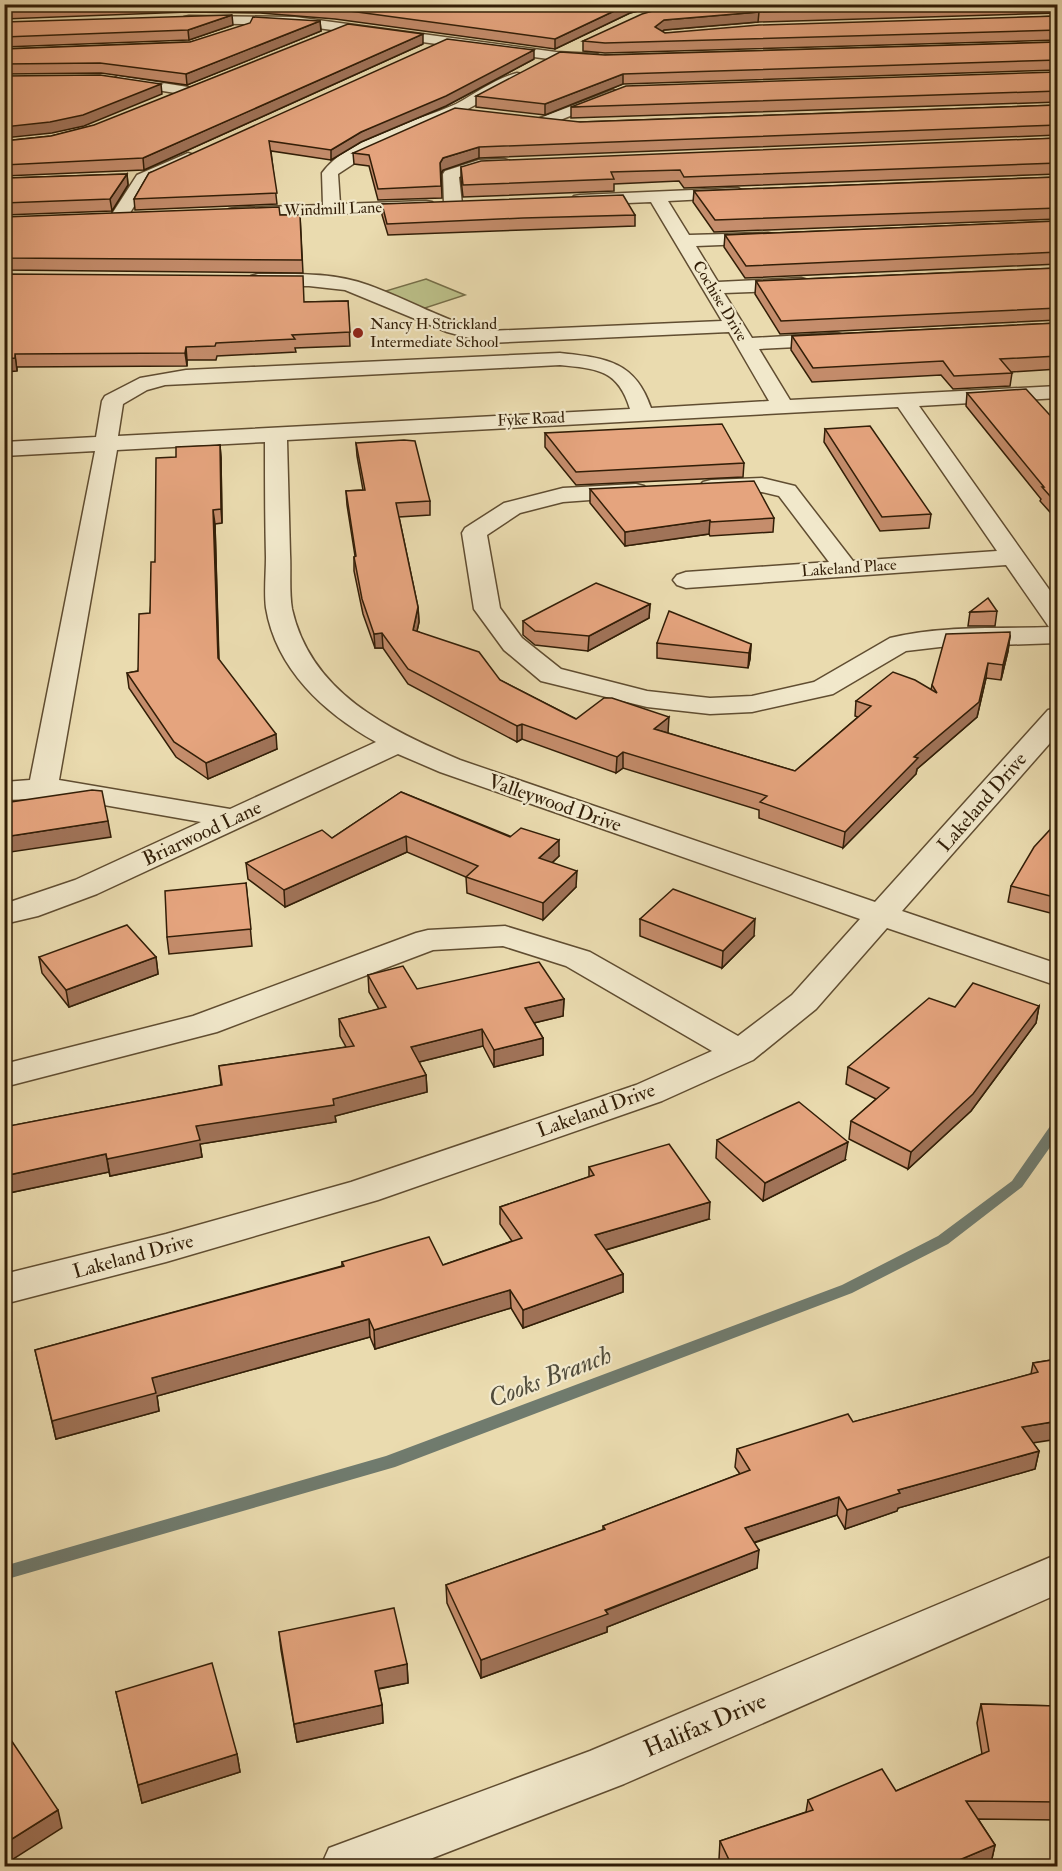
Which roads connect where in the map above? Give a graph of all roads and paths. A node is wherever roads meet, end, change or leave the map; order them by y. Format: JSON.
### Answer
{"nodes":[{"id":1,"x":181,"y":20,"type":"edge"},
{"id":2,"x":266,"y":20,"type":"junction"},
{"id":3,"x":348,"y":27,"type":"junction"},
{"id":4,"x":223,"y":35,"type":"edge"},
{"id":5,"x":316,"y":40,"type":"edge"},
{"id":6,"x":447,"y":41,"type":"junction"},
{"id":7,"x":582,"y":43,"type":"edge"},
{"id":8,"x":415,"y":56,"type":"edge"},
{"id":9,"x":556,"y":56,"type":"junction"},
{"id":10,"x":615,"y":59,"type":"edge"},
{"id":11,"x":101,"y":79,"type":"edge"},
{"id":12,"x":623,"y":90,"type":"edge"},
{"id":13,"x":166,"y":100,"type":"edge"},
{"id":14,"x":453,"y":111,"type":"junction"},
{"id":15,"x":475,"y":114,"type":"edge"},
{"id":16,"x":580,"y":126,"type":"edge"},
{"id":17,"x":201,"y":152,"type":"edge"},
{"id":18,"x":515,"y":163,"type":"edge"},
{"id":19,"x":125,"y":177,"type":"edge"},
{"id":20,"x":148,"y":177,"type":"junction"},
{"id":21,"x":751,"y":193,"type":"edge"},
{"id":22,"x":657,"y":196,"type":"junction"},
{"id":23,"x":561,"y":200,"type":"edge"},
{"id":24,"x":332,"y":209,"type":"junction"},
{"id":25,"x":215,"y":214,"type":"edge"},
{"id":26,"x":139,"y":217,"type":"edge"},
{"id":27,"x":789,"y":237,"type":"edge"},
{"id":28,"x":684,"y":242,"type":"junction"},
{"id":29,"x":244,"y":279,"type":"edge"},
{"id":30,"x":819,"y":283,"type":"edge"},
{"id":31,"x":712,"y":288,"type":"junction"},
{"id":32,"x":735,"y":326,"type":"junction"},
{"id":33,"x":861,"y":338,"type":"edge"},
{"id":34,"x":745,"y":344,"type":"junction"},
{"id":35,"x":1058,"y":392,"type":"edge"},
{"id":36,"x":904,"y":400,"type":"junction"},
{"id":37,"x":783,"y":406,"type":"junction"},
{"id":38,"x":642,"y":413,"type":"junction"},
{"id":39,"x":276,"y":433,"type":"junction"},
{"id":40,"x":106,"y":441,"type":"junction"},
{"id":41,"x":4,"y":448,"type":"edge"},
{"id":42,"x":692,"y":488,"type":"edge"},
{"id":43,"x":656,"y":490,"type":"edge"},
{"id":44,"x":1013,"y":557,"type":"junction"},
{"id":45,"x":844,"y":567,"type":"junction"},
{"id":46,"x":686,"y":580,"type":"dead end"},
{"id":47,"x":1058,"y":621,"type":"edge"},
{"id":48,"x":1058,"y":635,"type":"edge"},
{"id":49,"x":1058,"y":716,"type":"edge"},
{"id":50,"x":396,"y":744,"type":"junction"},
{"id":51,"x":43,"y":788,"type":"junction"},
{"id":52,"x":4,"y":791,"type":"edge"},
{"id":53,"x":233,"y":819,"type":"junction"},
{"id":54,"x":4,"y":914,"type":"edge"},
{"id":55,"x":882,"y":917,"type":"junction"},
{"id":56,"x":1058,"y":976,"type":"edge"},
{"id":57,"x":740,"y":1052,"type":"junction"},
{"id":58,"x":4,"y":1076,"type":"edge"},
{"id":59,"x":4,"y":1289,"type":"edge"},
{"id":60,"x":1058,"y":1573,"type":"edge"},
{"id":61,"x":348,"y":1866,"type":"edge"}],
"edges":[{"from":1,"to":2,"type":"street"},
{"from":2,"to":3,"type":"street"},
{"from":2,"to":4,"type":"street"},
{"from":3,"to":5,"type":"street"},
{"from":3,"to":6,"type":"street"},
{"from":6,"to":8,"type":"street"},
{"from":6,"to":9,"type":"street"},
{"from":7,"to":9,"type":"street"},
{"from":9,"to":10,"type":"street"},
{"from":9,"to":14,"type":"street"},
{"from":11,"to":13,"type":"street"},
{"from":12,"to":16,"type":"street"},
{"from":14,"to":15,"type":"street"},
{"from":14,"to":24,"type":"street"},
{"from":17,"to":20,"type":"street"},
{"from":18,"to":24,"type":"street","name":"Windmill Lane"},
{"from":19,"to":20,"type":"street"},
{"from":20,"to":26,"type":"street"},
{"from":21,"to":22,"type":"street"},
{"from":22,"to":23,"type":"street"},
{"from":22,"to":28,"type":"street","name":"Cochise Drive"},
{"from":24,"to":25,"type":"street","name":"Windmill Lane"},
{"from":27,"to":28,"type":"street"},
{"from":28,"to":31,"type":"street","name":"Cochise Drive"},
{"from":29,"to":32,"type":"street"},
{"from":30,"to":31,"type":"street"},
{"from":31,"to":32,"type":"street","name":"Cochise Drive"},
{"from":32,"to":34,"type":"street","name":"Cochise Drive"},
{"from":33,"to":34,"type":"street"},
{"from":34,"to":37,"type":"street","name":"Cochise Drive"},
{"from":35,"to":36,"type":"street","name":"Fyke Road"},
{"from":36,"to":37,"type":"street","name":"Fyke Road"},
{"from":36,"to":44,"type":"street"},
{"from":37,"to":38,"type":"street","name":"Fyke Road"},
{"from":38,"to":39,"type":"street","name":"Fyke Road"},
{"from":38,"to":40,"type":"street"},
{"from":39,"to":40,"type":"street","name":"Fyke Road"},
{"from":39,"to":50,"type":"street","name":"Valleywood Drive"},
{"from":40,"to":41,"type":"street","name":"Fyke Road"},
{"from":40,"to":51,"type":"street"},
{"from":42,"to":45,"type":"street"},
{"from":43,"to":48,"type":"street"},
{"from":44,"to":45,"type":"street","name":"Lakeland Place"},
{"from":44,"to":47,"type":"street"},
{"from":45,"to":46,"type":"street","name":"Lakeland Place"},
{"from":49,"to":55,"type":"street","name":"Lakeland Drive"},
{"from":50,"to":53,"type":"street","name":"Briarwood Lane"},
{"from":50,"to":55,"type":"street","name":"Valleywood Drive"},
{"from":51,"to":52,"type":"street"},
{"from":51,"to":53,"type":"street"},
{"from":53,"to":54,"type":"street","name":"Briarwood Lane"},
{"from":55,"to":56,"type":"street","name":"Valleywood Drive"},
{"from":55,"to":57,"type":"street","name":"Lakeland Drive"},
{"from":57,"to":58,"type":"street"},
{"from":57,"to":59,"type":"street","name":"Lakeland Drive"},
{"from":60,"to":61,"type":"street","name":"Halifax Drive"}]}
